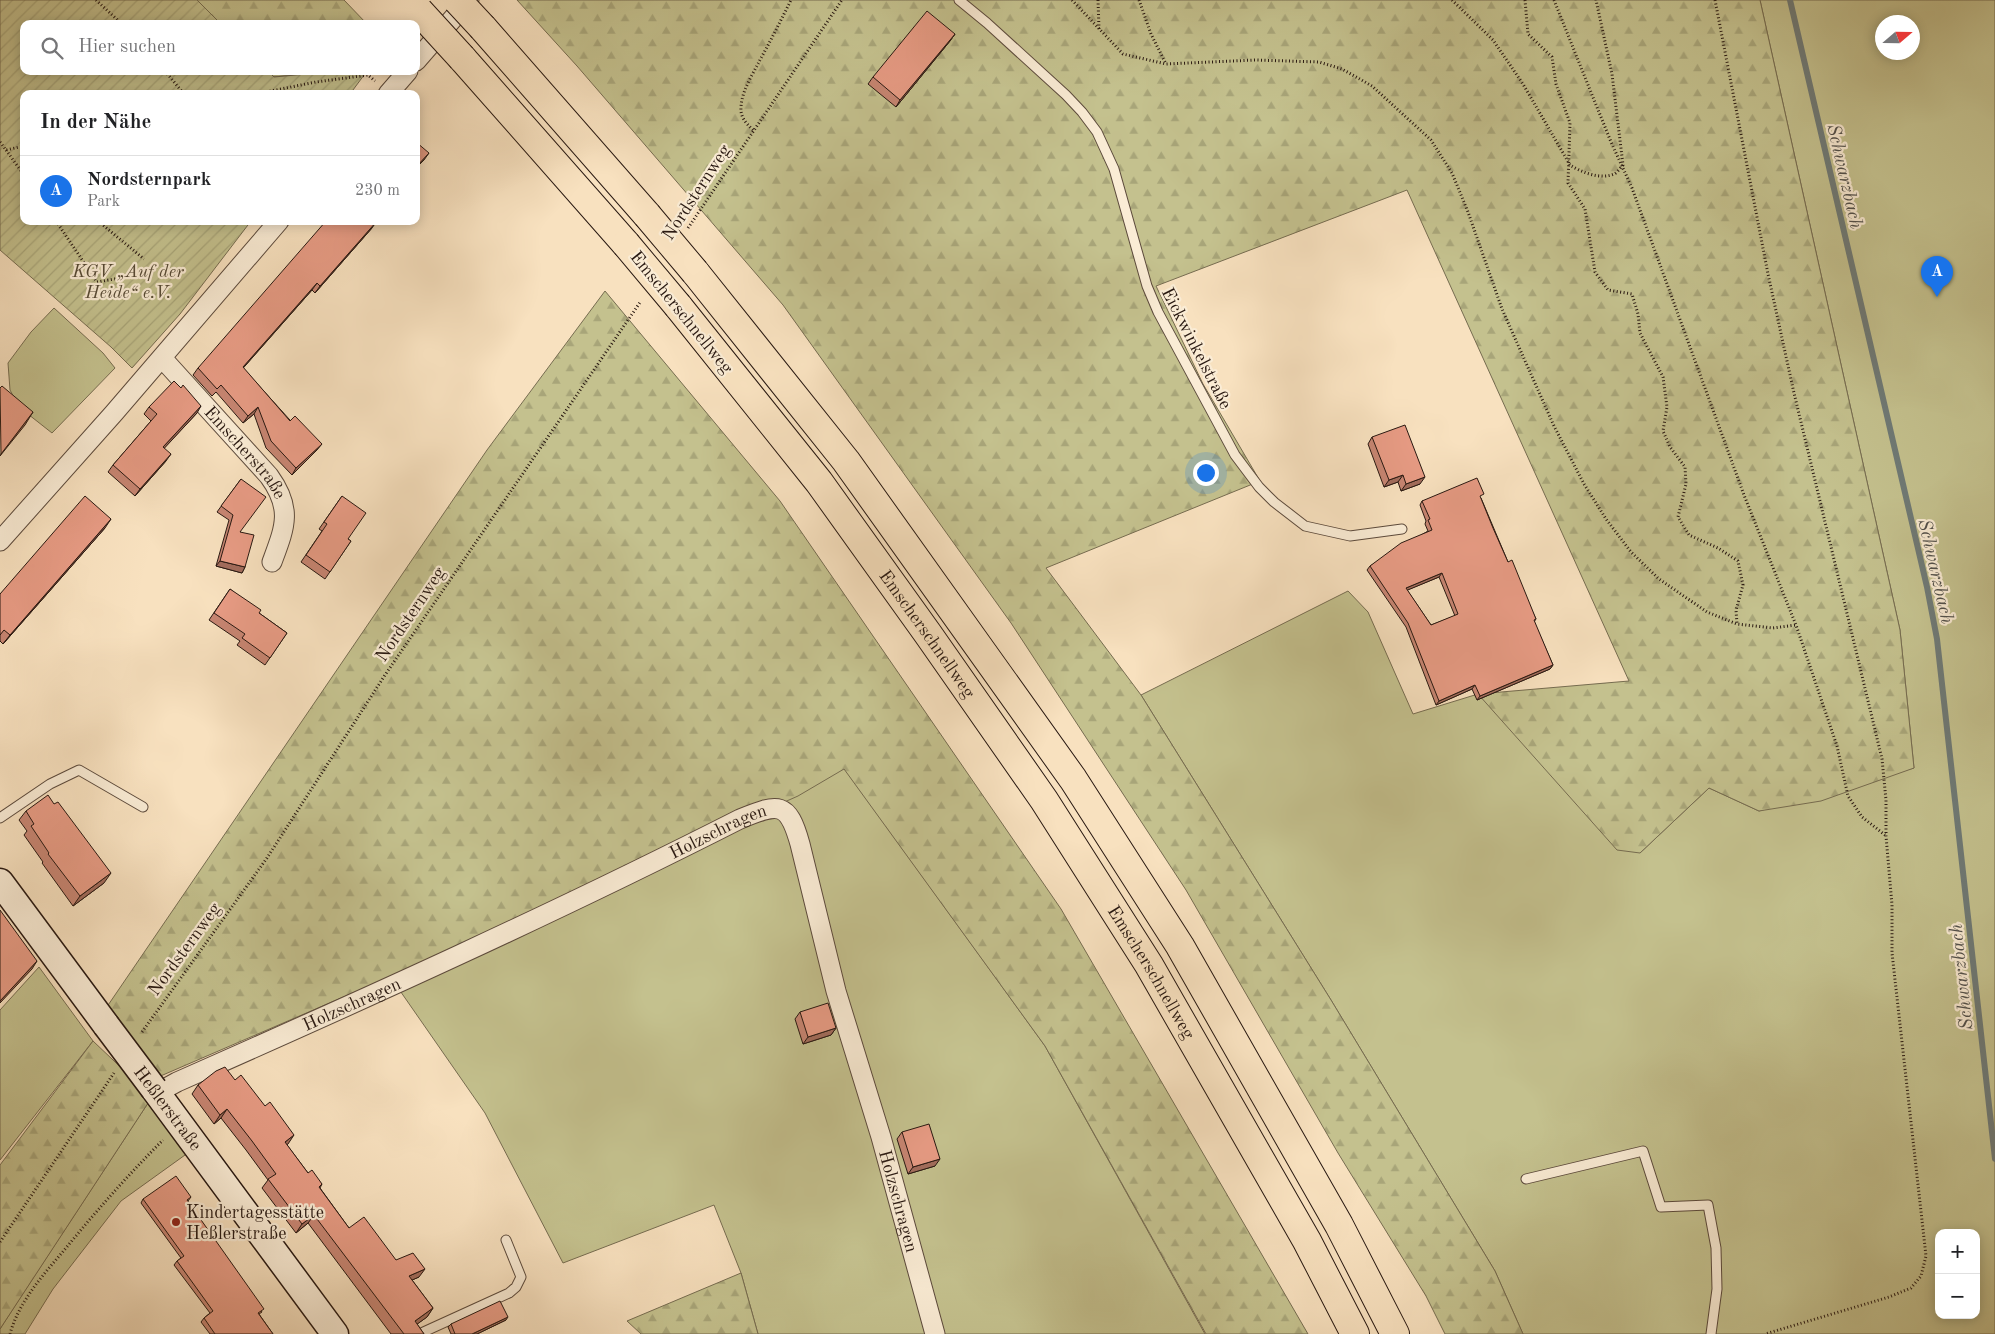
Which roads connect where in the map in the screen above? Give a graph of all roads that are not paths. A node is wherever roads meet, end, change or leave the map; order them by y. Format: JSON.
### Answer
{"nodes":[{"id":1,"x":458,"y":0,"type":"edge"},
{"id":2,"x":469,"y":0,"type":"edge"},
{"id":3,"x":959,"y":0,"type":"edge"},
{"id":4,"x":414,"y":6,"type":"edge"},
{"id":5,"x":420,"y":56,"type":"edge"},
{"id":6,"x":405,"y":75,"type":"edge"},
{"id":7,"x":392,"y":90,"type":"edge"},
{"id":8,"x":276,"y":225,"type":"edge"},
{"id":9,"x":162,"y":358,"type":"junction"},
{"id":10,"x":1402,"y":530,"type":"dead end"},
{"id":11,"x":0,"y":540,"type":"edge"},
{"id":12,"x":272,"y":562,"type":"dead end"},
{"id":13,"x":143,"y":807,"type":"dead end"},
{"id":14,"x":0,"y":818,"type":"edge"},
{"id":15,"x":0,"y":882,"type":"edge"},
{"id":16,"x":155,"y":1091,"type":"junction"},
{"id":17,"x":1526,"y":1179,"type":"dead end"},
{"id":18,"x":506,"y":1240,"type":"dead end"},
{"id":19,"x":335,"y":1334,"type":"edge"},
{"id":20,"x":420,"y":1334,"type":"edge"},
{"id":21,"x":935,"y":1334,"type":"edge"},
{"id":22,"x":1355,"y":1334,"type":"edge"},
{"id":23,"x":1395,"y":1334,"type":"edge"},
{"id":24,"x":1711,"y":1334,"type":"edge"}],
"edges":[{"from":1,"to":23,"type":"highway","name":"Emscherschnellweg","bridge":true},
{"from":2,"to":5,"type":"street"},
{"from":3,"to":10,"type":"lane","name":"Eickwinkelstraße"},
{"from":4,"to":22,"type":"highway","name":"Emscherschnellweg","bridge":true},
{"from":6,"to":7,"type":"street"},
{"from":8,"to":9,"type":"street"},
{"from":9,"to":11,"type":"street"},
{"from":9,"to":12,"type":"street","name":"Emscherstraße"},
{"from":13,"to":14,"type":"lane"},
{"from":15,"to":16,"type":"street","name":"Heßlerstraße","bridge":true},
{"from":16,"to":19,"type":"street","name":"Heßlerstraße"},
{"from":16,"to":21,"type":"street","name":"Holzschragen"},
{"from":17,"to":24,"type":"lane"},
{"from":18,"to":20,"type":"lane"}]}
